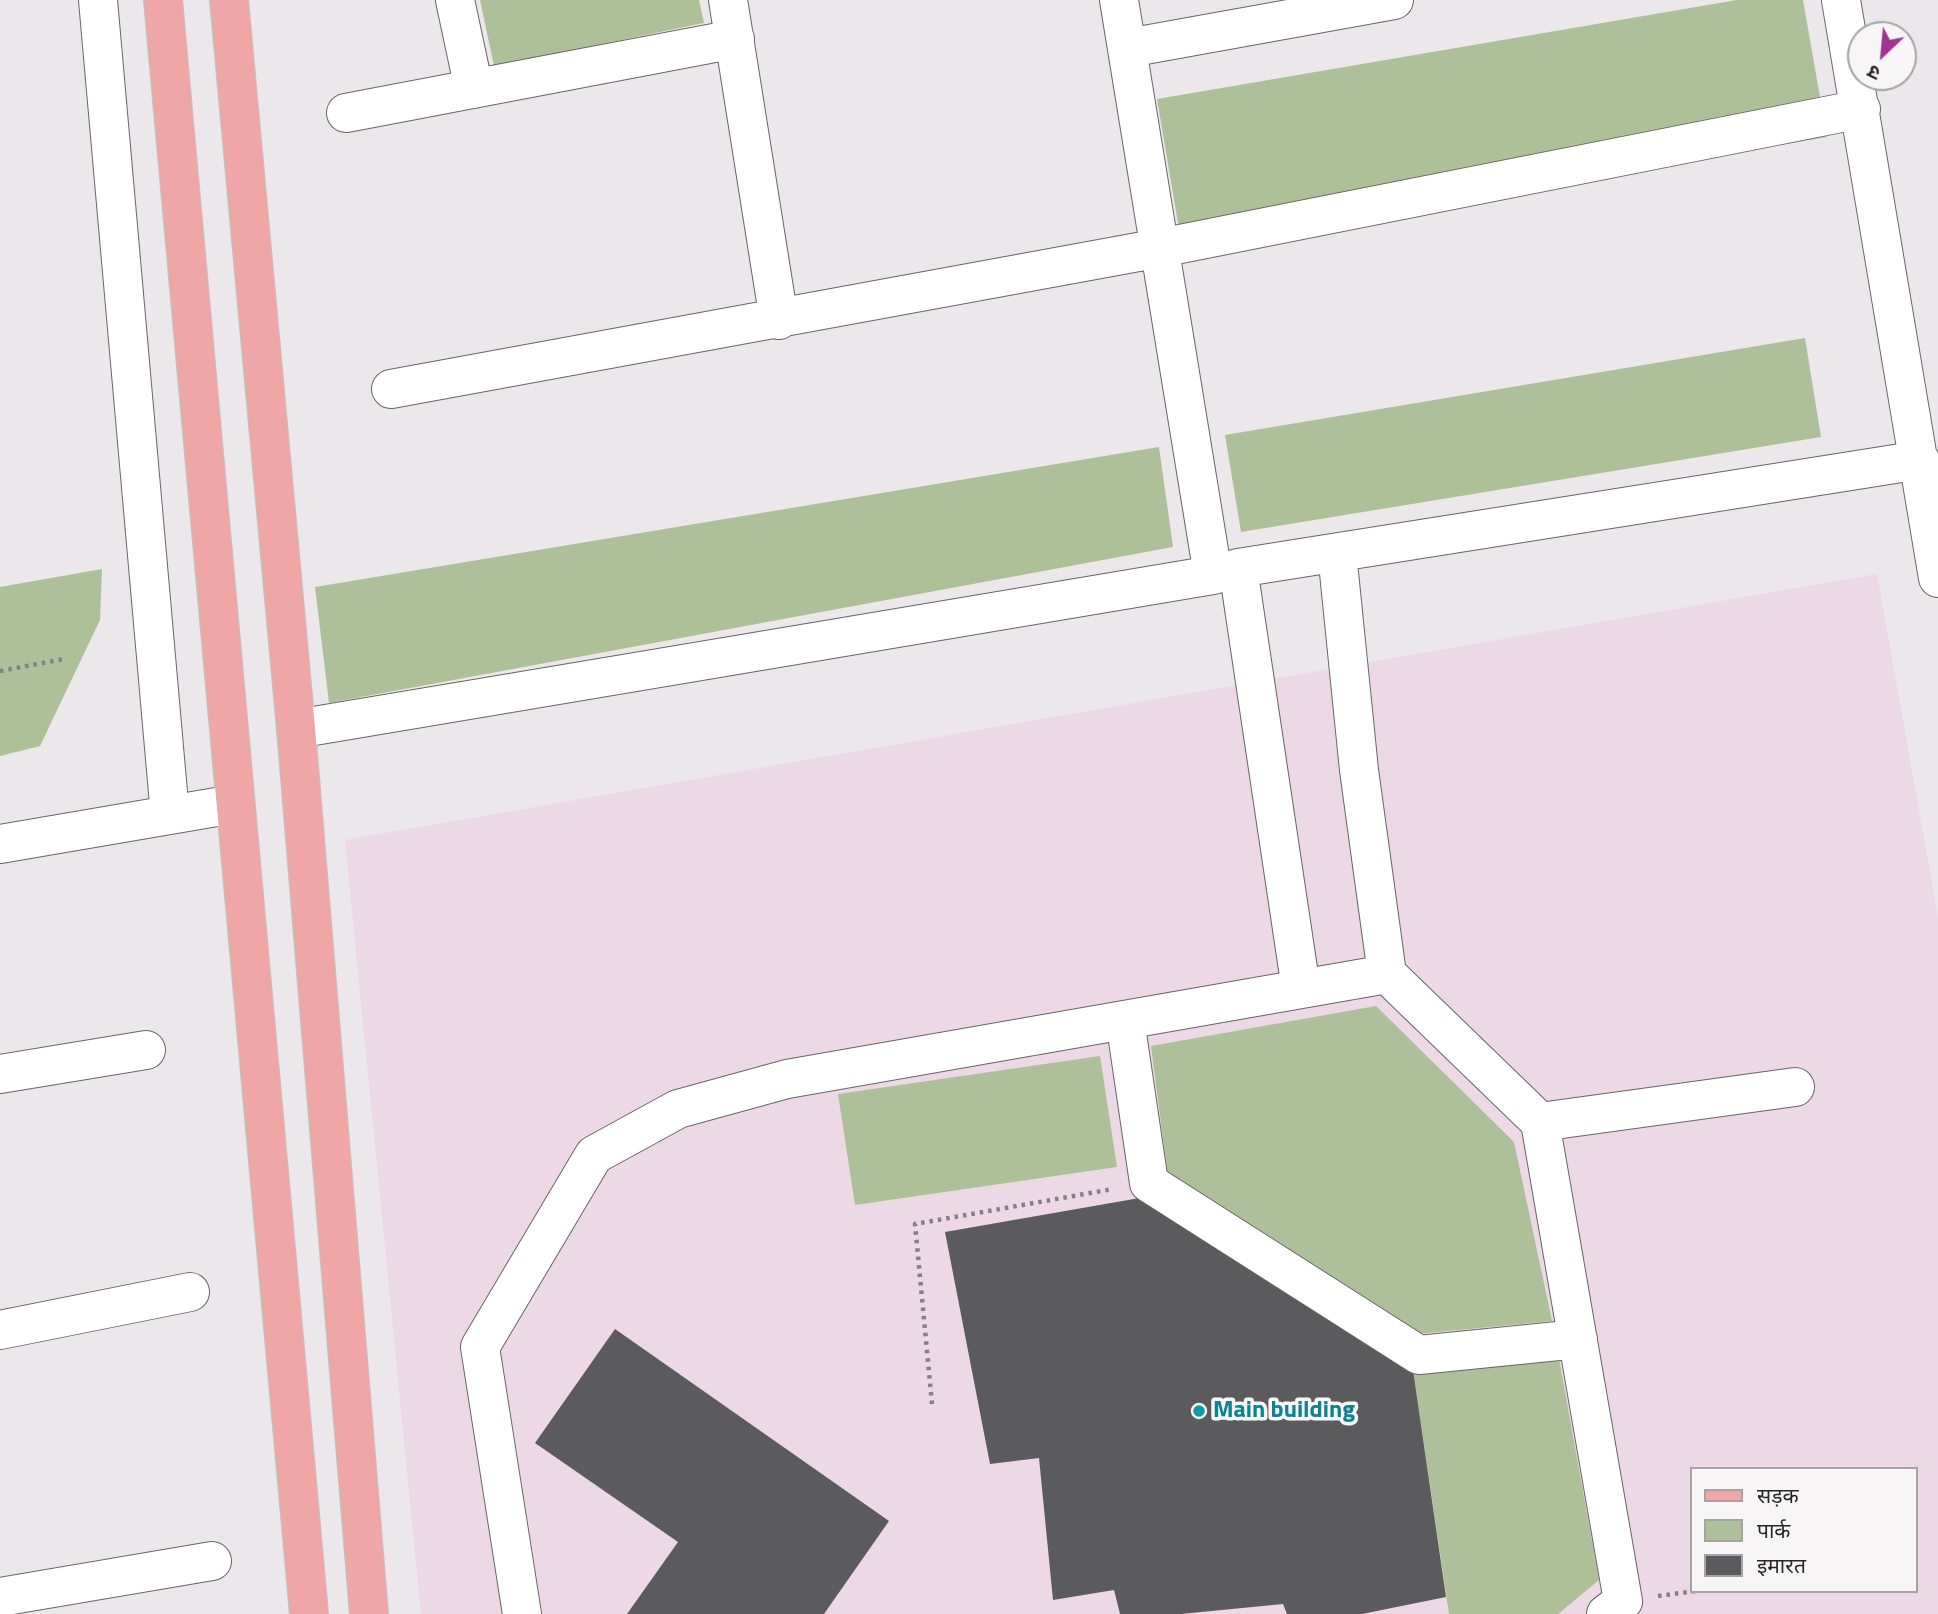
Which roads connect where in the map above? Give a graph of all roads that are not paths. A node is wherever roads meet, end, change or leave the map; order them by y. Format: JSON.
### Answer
{"nodes":[{"id":1,"x":98,"y":0,"type":"edge"},
{"id":2,"x":163,"y":0,"type":"edge"},
{"id":3,"x":229,"y":0,"type":"edge"},
{"id":4,"x":455,"y":0,"type":"edge"},
{"id":5,"x":728,"y":0,"type":"edge"},
{"id":6,"x":1119,"y":0,"type":"edge"},
{"id":7,"x":1394,"y":0,"type":"edge"},
{"id":8,"x":1840,"y":0,"type":"edge"},
{"id":9,"x":735,"y":39,"type":"junction"},
{"id":10,"x":1128,"y":48,"type":"junction"},
{"id":11,"x":474,"y":89,"type":"junction"},
{"id":12,"x":1861,"y":110,"type":"junction"},
{"id":13,"x":346,"y":113,"type":"dead end"},
{"id":14,"x":1160,"y":248,"type":"junction"},
{"id":15,"x":779,"y":320,"type":"junction"},
{"id":16,"x":391,"y":389,"type":"dead end"},
{"id":17,"x":1920,"y":460,"type":"junction"},
{"id":18,"x":1337,"y":553,"type":"junction"},
{"id":19,"x":1225,"y":572,"type":"junction"},
{"id":20,"x":1938,"y":578,"type":"edge"},
{"id":21,"x":296,"y":729,"type":"junction"},
{"id":22,"x":234,"y":804,"type":"junction"},
{"id":23,"x":170,"y":815,"type":"junction"},
{"id":24,"x":0,"y":845,"type":"edge"},
{"id":25,"x":1387,"y":974,"type":"junction"},
{"id":26,"x":1301,"y":989,"type":"junction"},
{"id":27,"x":1125,"y":1020,"type":"junction"},
{"id":28,"x":146,"y":1050,"type":"dead end"},
{"id":29,"x":0,"y":1074,"type":"edge"},
{"id":30,"x":1795,"y":1087,"type":"dead end"},
{"id":31,"x":1540,"y":1122,"type":"junction"},
{"id":32,"x":190,"y":1292,"type":"dead end"},
{"id":33,"x":0,"y":1329,"type":"edge"},
{"id":34,"x":1578,"y":1339,"type":"junction"},
{"id":35,"x":212,"y":1561,"type":"dead end"},
{"id":36,"x":0,"y":1597,"type":"edge"},
{"id":37,"x":309,"y":1614,"type":"edge"},
{"id":38,"x":369,"y":1614,"type":"edge"},
{"id":39,"x":523,"y":1614,"type":"edge"},
{"id":40,"x":1606,"y":1614,"type":"edge"}],
"edges":[{"from":1,"to":23,"type":"street"},
{"from":2,"to":22,"type":"main road"},
{"from":3,"to":21,"type":"main road"},
{"from":4,"to":11,"type":"street"},
{"from":5,"to":9,"type":"street"},
{"from":6,"to":10,"type":"street"},
{"from":7,"to":10,"type":"street"},
{"from":8,"to":12,"type":"street"},
{"from":9,"to":11,"type":"street"},
{"from":9,"to":15,"type":"street"},
{"from":10,"to":14,"type":"street"},
{"from":11,"to":13,"type":"street"},
{"from":12,"to":14,"type":"street"},
{"from":12,"to":17,"type":"street"},
{"from":14,"to":15,"type":"street"},
{"from":14,"to":19,"type":"street"},
{"from":15,"to":16,"type":"street"},
{"from":17,"to":18,"type":"street"},
{"from":17,"to":20,"type":"street"},
{"from":18,"to":19,"type":"street"},
{"from":18,"to":25,"type":"street"},
{"from":19,"to":21,"type":"street"},
{"from":19,"to":26,"type":"street"},
{"from":21,"to":38,"type":"main road"},
{"from":22,"to":23,"type":"street"},
{"from":22,"to":37,"type":"main road"},
{"from":23,"to":24,"type":"street"},
{"from":25,"to":26,"type":"street"},
{"from":25,"to":31,"type":"street"},
{"from":26,"to":27,"type":"street"},
{"from":27,"to":34,"type":"street"},
{"from":27,"to":39,"type":"street"},
{"from":28,"to":29,"type":"street"},
{"from":30,"to":31,"type":"street"},
{"from":31,"to":34,"type":"street"},
{"from":32,"to":33,"type":"street"},
{"from":34,"to":40,"type":"street"},
{"from":35,"to":36,"type":"street"}]}
